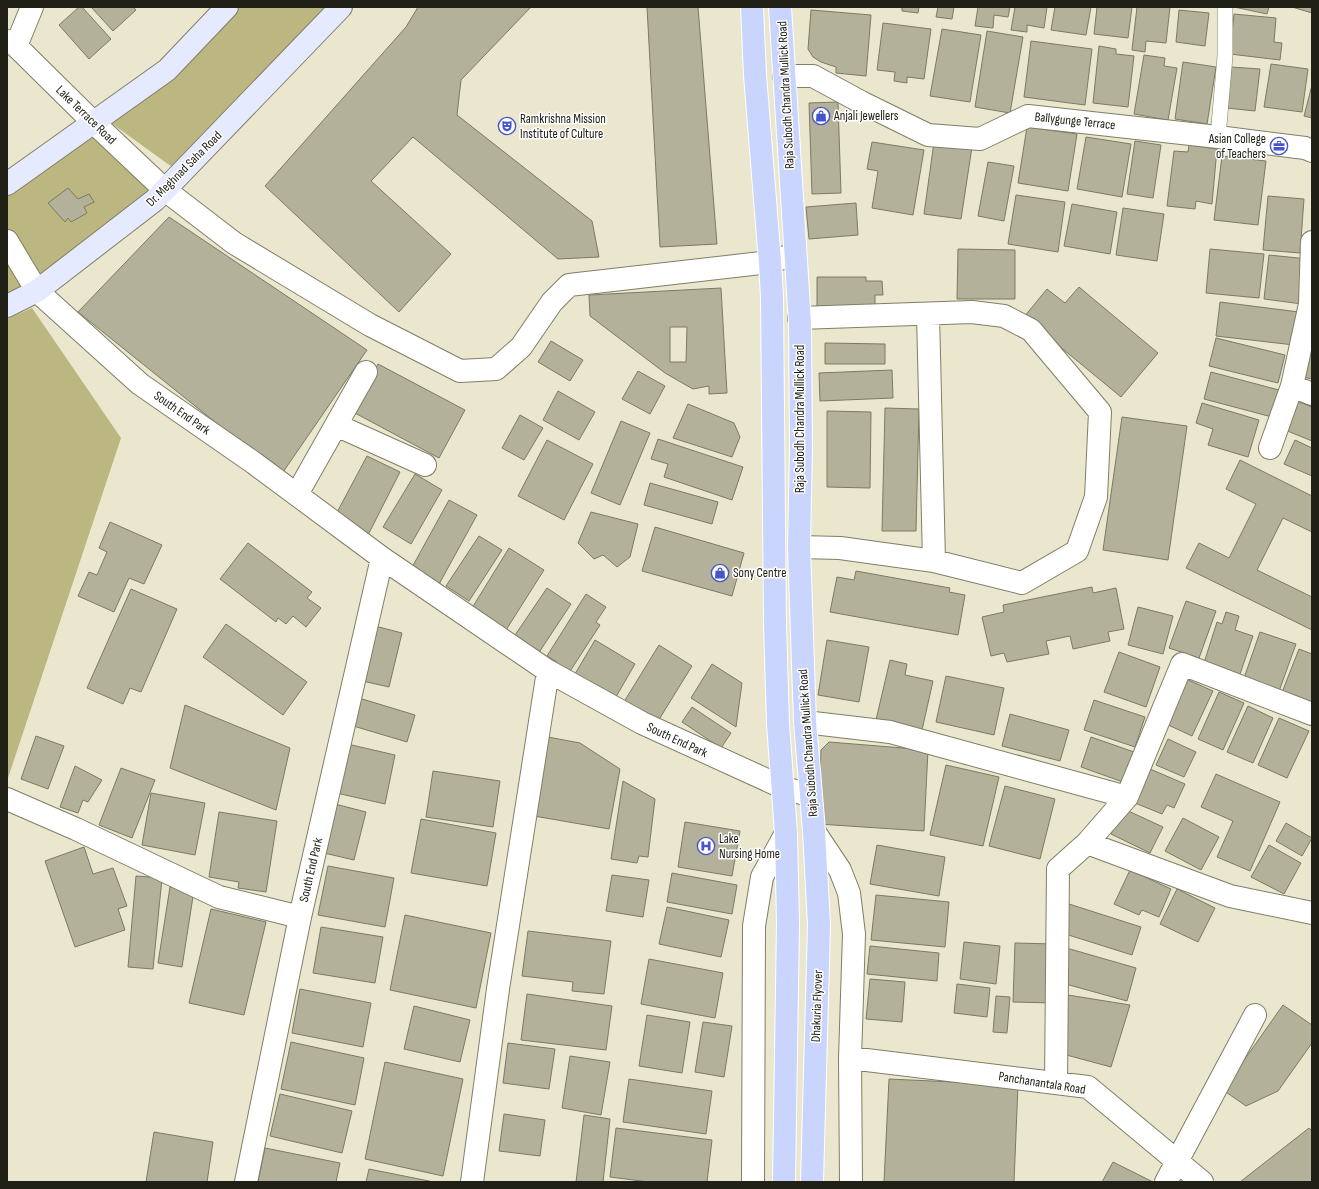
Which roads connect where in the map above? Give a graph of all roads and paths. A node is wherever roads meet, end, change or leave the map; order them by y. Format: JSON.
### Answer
{"nodes":[{"id":1,"x":32,"y":7,"type":"edge"},
{"id":2,"x":227,"y":7,"type":"edge"},
{"id":3,"x":341,"y":7,"type":"edge"},
{"id":4,"x":752,"y":7,"type":"edge"},
{"id":5,"x":780,"y":7,"type":"edge"},
{"id":6,"x":1225,"y":7,"type":"edge"},
{"id":7,"x":11,"y":44,"type":"edge"},
{"id":8,"x":784,"y":76,"type":"junction"},
{"id":9,"x":93,"y":122,"type":"junction"},
{"id":10,"x":1218,"y":137,"type":"junction"},
{"id":11,"x":1312,"y":151,"type":"edge"},
{"id":12,"x":7,"y":184,"type":"edge"},
{"id":13,"x":165,"y":190,"type":"junction"},
{"id":14,"x":7,"y":241,"type":"edge"},
{"id":15,"x":1312,"y":242,"type":"edge"},
{"id":16,"x":795,"y":254,"type":"junction"},
{"id":17,"x":770,"y":262,"type":"junction"},
{"id":18,"x":37,"y":291,"type":"junction"},
{"id":19,"x":7,"y":306,"type":"edge"},
{"id":20,"x":928,"y":314,"type":"junction"},
{"id":21,"x":799,"y":318,"type":"junction"},
{"id":22,"x":366,"y":372,"type":"dead end"},
{"id":23,"x":1302,"y":390,"type":"edge"},
{"id":24,"x":336,"y":425,"type":"junction"},
{"id":25,"x":1270,"y":448,"type":"dead end"},
{"id":26,"x":425,"y":465,"type":"dead end"},
{"id":27,"x":297,"y":494,"type":"junction"},
{"id":28,"x":799,"y":547,"type":"junction"},
{"id":29,"x":382,"y":558,"type":"junction"},
{"id":30,"x":934,"y":561,"type":"junction"},
{"id":31,"x":548,"y":671,"type":"junction"},
{"id":32,"x":1312,"y":714,"type":"edge"},
{"id":33,"x":805,"y":722,"type":"junction"},
{"id":34,"x":782,"y":788,"type":"junction"},
{"id":35,"x":811,"y":796,"type":"junction"},
{"id":36,"x":1127,"y":796,"type":"junction"},
{"id":37,"x":7,"y":799,"type":"edge"},
{"id":38,"x":814,"y":831,"type":"junction"},
{"id":39,"x":786,"y":833,"type":"junction"},
{"id":40,"x":1087,"y":843,"type":"junction"},
{"id":41,"x":1312,"y":913,"type":"edge"},
{"id":42,"x":300,"y":918,"type":"junction"},
{"id":43,"x":1255,"y":1015,"type":"dead end"},
{"id":44,"x":850,"y":1058,"type":"junction"},
{"id":45,"x":1056,"y":1083,"type":"junction"},
{"id":46,"x":1177,"y":1160,"type":"junction"},
{"id":47,"x":246,"y":1182,"type":"edge"},
{"id":48,"x":472,"y":1182,"type":"edge"},
{"id":49,"x":753,"y":1182,"type":"edge"},
{"id":50,"x":784,"y":1182,"type":"edge"},
{"id":51,"x":812,"y":1182,"type":"edge"},
{"id":52,"x":851,"y":1182,"type":"edge"},
{"id":53,"x":1166,"y":1182,"type":"edge"},
{"id":54,"x":1202,"y":1182,"type":"edge"}],
"edges":[{"from":1,"to":7,"type":"street"},
{"from":2,"to":9,"type":"street"},
{"from":3,"to":13,"type":"street","name":"Dr. Meghnad Saha Road"},
{"from":4,"to":17,"type":"main road"},
{"from":5,"to":8,"type":"main road","name":"Raja Subodh Chandra Mullick Road"},
{"from":6,"to":10,"type":"lane"},
{"from":7,"to":9,"type":"street","name":"Lake Terrace Road"},
{"from":8,"to":10,"type":"street","name":"Ballygunge Terrace"},
{"from":8,"to":16,"type":"main road","name":"Raja Subodh Chandra Mullick Road"},
{"from":9,"to":12,"type":"street"},
{"from":9,"to":13,"type":"street","name":"Lake Terrace Road"},
{"from":10,"to":11,"type":"street","name":"Ballygunge Terrace"},
{"from":13,"to":17,"type":"street","name":"Lake Terrace Road"},
{"from":13,"to":18,"type":"street","name":"Dr. Meghnad Saha Road"},
{"from":14,"to":18,"type":"street","name":"South End Park"},
{"from":15,"to":23,"type":"street"},
{"from":16,"to":17,"type":"street","name":"Lake Terrace Road"},
{"from":16,"to":21,"type":"main road","name":"Raja Subodh Chandra Mullick Road"},
{"from":17,"to":34,"type":"main road"},
{"from":18,"to":19,"type":"street","name":"Dr. Meghnad Saha Road"},
{"from":18,"to":27,"type":"street","name":"South End Park"},
{"from":20,"to":21,"type":"street"},
{"from":20,"to":30,"type":"street"},
{"from":20,"to":30,"type":"street"},
{"from":21,"to":28,"type":"main road","name":"Raja Subodh Chandra Mullick Road"},
{"from":22,"to":24,"type":"street"},
{"from":23,"to":25,"type":"street"},
{"from":24,"to":26,"type":"street"},
{"from":24,"to":27,"type":"street"},
{"from":27,"to":29,"type":"street","name":"South End Park"},
{"from":28,"to":30,"type":"street"},
{"from":28,"to":33,"type":"main road","name":"Raja Subodh Chandra Mullick Road"},
{"from":29,"to":31,"type":"street","name":"South End Park"},
{"from":29,"to":42,"type":"street","name":"South End Park"},
{"from":31,"to":34,"type":"street","name":"South End Park"},
{"from":31,"to":48,"type":"street"},
{"from":32,"to":36,"type":"street"},
{"from":33,"to":35,"type":"main road","name":"Raja Subodh Chandra Mullick Road"},
{"from":33,"to":36,"type":"street"},
{"from":34,"to":35,"type":"street","name":"South End Park"},
{"from":34,"to":39,"type":"main road"},
{"from":35,"to":38,"type":"main road","name":"Raja Subodh Chandra Mullick Road"},
{"from":36,"to":40,"type":"street"},
{"from":37,"to":42,"type":"street"},
{"from":38,"to":44,"type":"street"},
{"from":38,"to":51,"type":"main road","name":"Dhakuria Flyover"},
{"from":39,"to":49,"type":"street"},
{"from":39,"to":50,"type":"main road"},
{"from":40,"to":41,"type":"street"},
{"from":40,"to":45,"type":"street"},
{"from":42,"to":47,"type":"street","name":"South End Park"},
{"from":43,"to":46,"type":"street"},
{"from":44,"to":45,"type":"street","name":"Panchanantala Road"},
{"from":44,"to":52,"type":"street"},
{"from":45,"to":46,"type":"street","name":"Panchanantala Road"},
{"from":46,"to":53,"type":"street"},
{"from":46,"to":54,"type":"street","name":"Panchanantala Road"}]}
